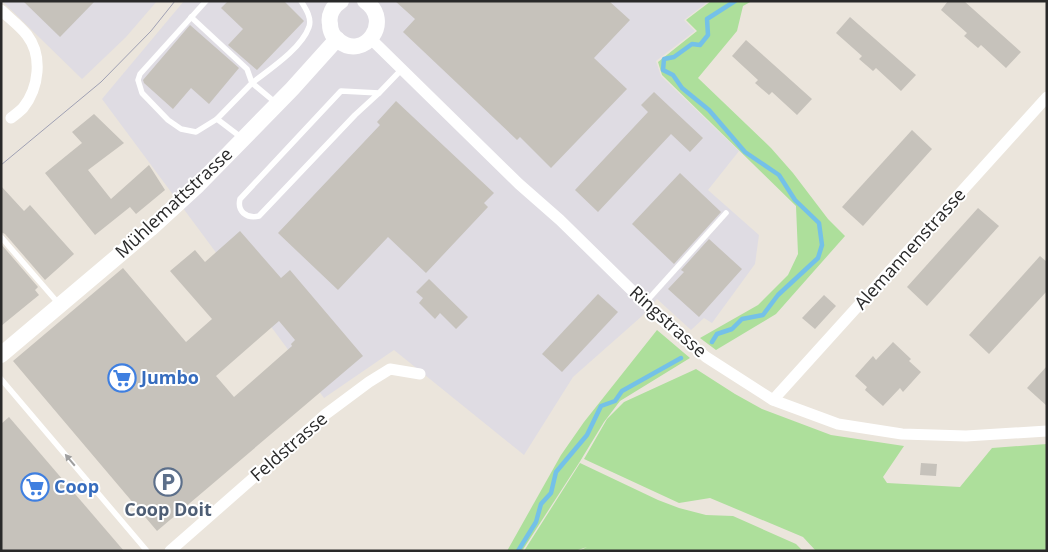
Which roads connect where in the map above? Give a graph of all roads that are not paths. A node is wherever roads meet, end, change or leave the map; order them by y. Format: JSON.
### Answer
{"nodes":[{"id":1,"x":206,"y":1,"type":"edge"},
{"id":2,"x":301,"y":1,"type":"edge"},
{"id":3,"x":367,"y":2,"type":"edge"},
{"id":4,"x":334,"y":3,"type":"edge"},
{"id":5,"x":1,"y":10,"type":"edge"},
{"id":6,"x":191,"y":17,"type":"junction"},
{"id":7,"x":337,"y":39,"type":"junction"},
{"id":8,"x":371,"y":39,"type":"junction"},
{"id":9,"x":402,"y":69,"type":"junction"},
{"id":10,"x":252,"y":83,"type":"junction"},
{"id":11,"x":379,"y":93,"type":"junction"},
{"id":12,"x":1047,"y":98,"type":"edge"},
{"id":13,"x":277,"y":104,"type":"junction"},
{"id":14,"x":11,"y":118,"type":"dead end"},
{"id":15,"x":217,"y":120,"type":"junction"},
{"id":16,"x":243,"y":139,"type":"junction"},
{"id":17,"x":726,"y":213,"type":"dead end"},
{"id":18,"x":1,"y":237,"type":"edge"},
{"id":19,"x":645,"y":303,"type":"junction"},
{"id":20,"x":60,"y":306,"type":"junction"},
{"id":21,"x":1,"y":355,"type":"edge"},
{"id":22,"x":420,"y":374,"type":"dead end"},
{"id":23,"x":1,"y":379,"type":"edge"},
{"id":24,"x":773,"y":400,"type":"junction"},
{"id":25,"x":1047,"y":431,"type":"edge"},
{"id":26,"x":147,"y":551,"type":"edge"},
{"id":27,"x":170,"y":551,"type":"edge"}],
"edges":[{"from":1,"to":6,"type":"lane"},
{"from":2,"to":10,"type":"lane"},
{"from":3,"to":8,"type":"main road"},
{"from":4,"to":7,"type":"main road"},
{"from":5,"to":14,"type":"street"},
{"from":6,"to":10,"type":"lane"},
{"from":6,"to":15,"type":"lane"},
{"from":7,"to":8,"type":"main road"},
{"from":7,"to":13,"type":"main road","name":"Mühlemattstrasse"},
{"from":8,"to":9,"type":"street","name":"Ringstrasse"},
{"from":9,"to":11,"type":"lane"},
{"from":9,"to":19,"type":"street","name":"Ringstrasse"},
{"from":10,"to":13,"type":"lane"},
{"from":10,"to":15,"type":"lane"},
{"from":11,"to":11,"type":"lane"},
{"from":12,"to":24,"type":"street","name":"Alemannenstrasse"},
{"from":13,"to":16,"type":"main road","name":"Mühlemattstrasse"},
{"from":15,"to":16,"type":"lane"},
{"from":16,"to":20,"type":"main road","name":"Mühlemattstrasse"},
{"from":17,"to":19,"type":"lane"},
{"from":18,"to":20,"type":"lane"},
{"from":19,"to":24,"type":"street","name":"Ringstrasse"},
{"from":20,"to":21,"type":"main road","name":"Mühlemattstrasse"},
{"from":22,"to":27,"type":"street","name":"Feldstrasse"},
{"from":26,"to":23,"type":"lane","one_way":true},
{"from":24,"to":25,"type":"street","name":"Ringstrasse"}]}
